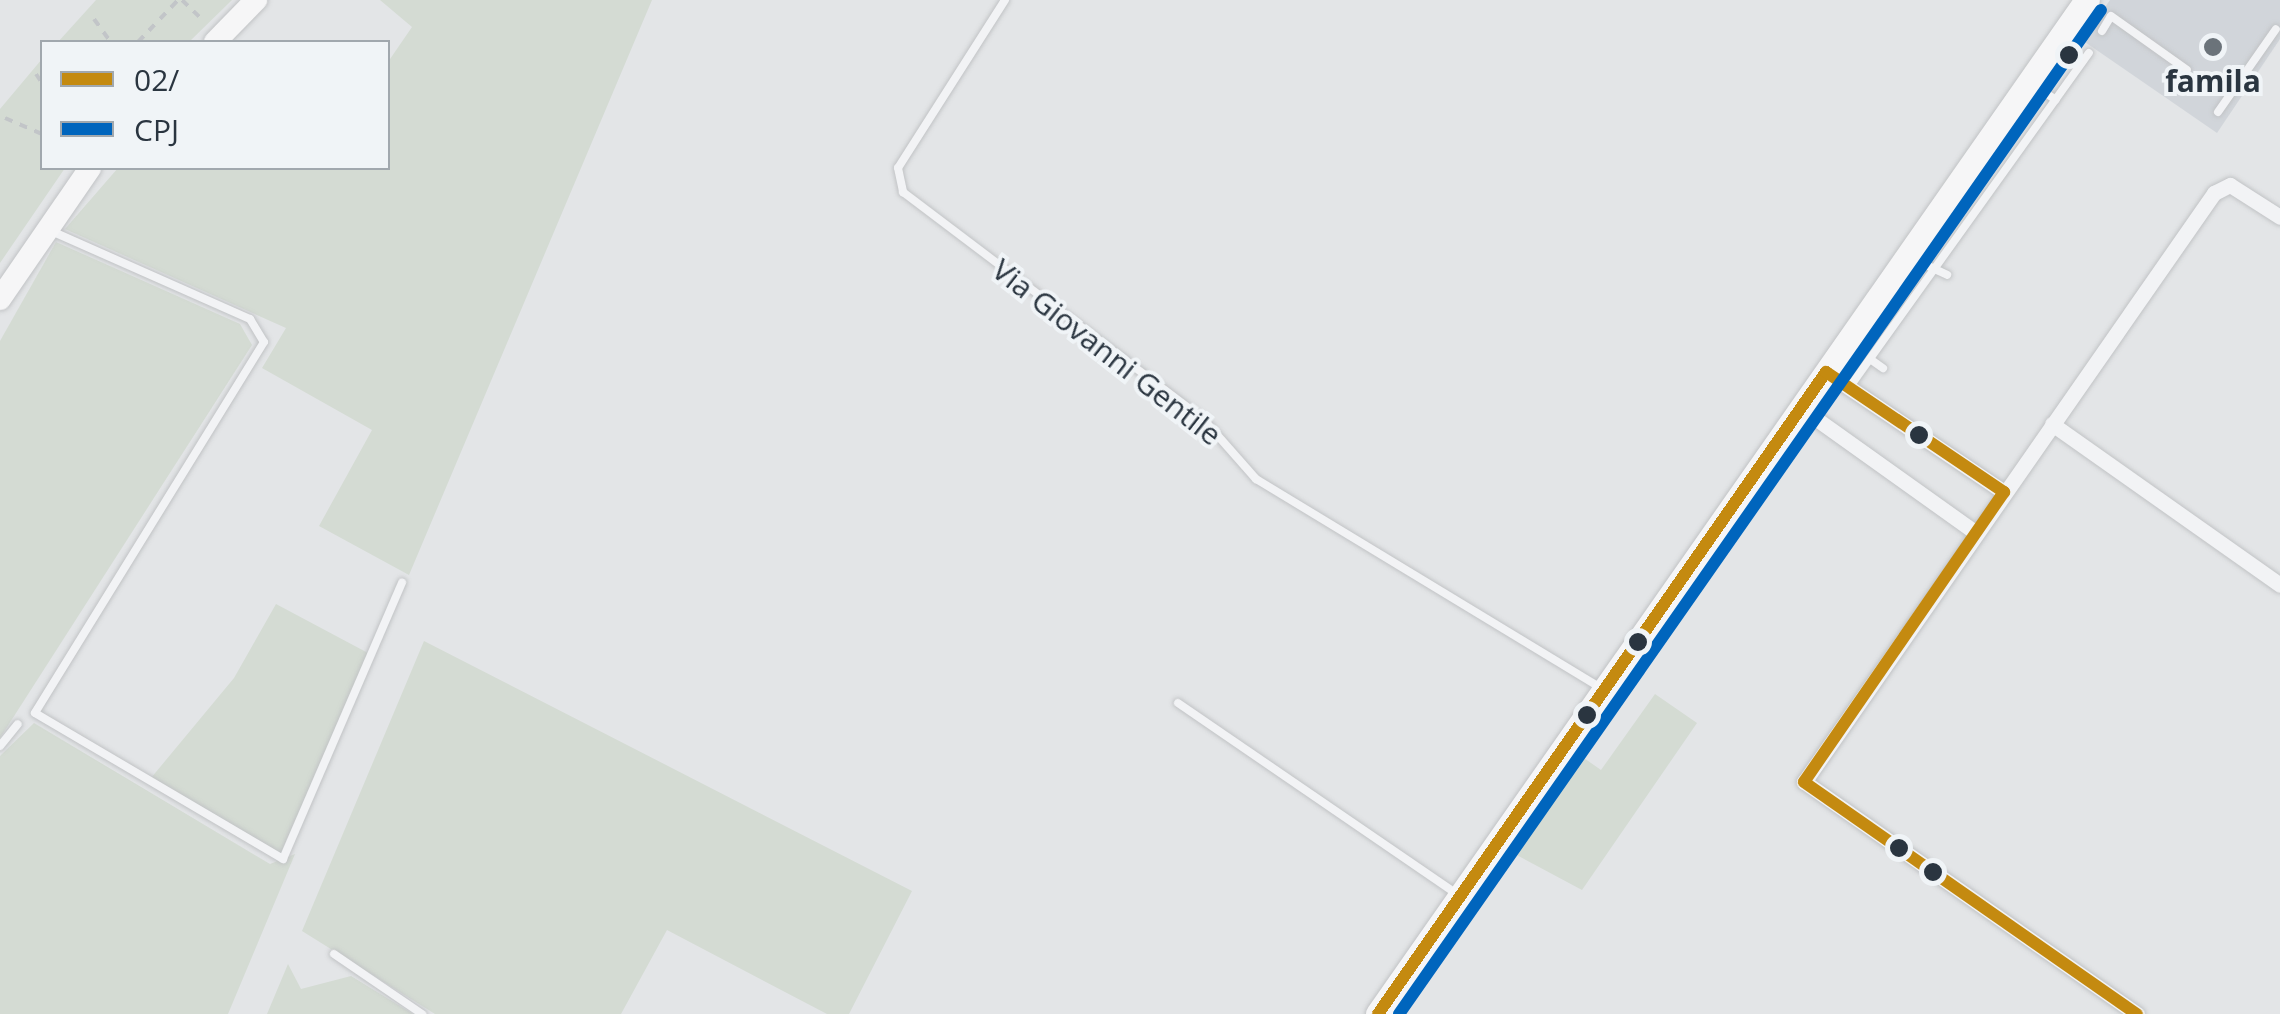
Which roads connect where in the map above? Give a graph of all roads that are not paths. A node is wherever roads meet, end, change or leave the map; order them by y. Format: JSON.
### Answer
{"nodes":[{"id":1,"x":256,"y":0,"type":"edge"},
{"id":2,"x":1006,"y":0,"type":"edge"},
{"id":3,"x":2087,"y":0,"type":"edge"},
{"id":4,"x":2276,"y":29,"type":"dead end"},
{"id":5,"x":2102,"y":31,"type":"dead end"},
{"id":6,"x":209,"y":32,"type":"edge"},
{"id":7,"x":2089,"y":53,"type":"dead end"},
{"id":8,"x":2077,"y":70,"type":"junction"},
{"id":9,"x":2187,"y":70,"type":"dead end"},
{"id":10,"x":2086,"y":75,"type":"dead end"},
{"id":11,"x":2030,"y":82,"type":"junction"},
{"id":12,"x":2056,"y":100,"type":"junction"},
{"id":13,"x":2218,"y":112,"type":"dead end"},
{"id":14,"x":2024,"y":144,"type":"junction"},
{"id":15,"x":2034,"y":150,"type":"dead end"},
{"id":16,"x":88,"y":170,"type":"edge"},
{"id":17,"x":2280,"y":217,"type":"edge"},
{"id":18,"x":42,"y":226,"type":"junction"},
{"id":19,"x":1908,"y":256,"type":"junction"},
{"id":20,"x":1932,"y":272,"type":"junction"},
{"id":21,"x":1947,"y":275,"type":"dead end"},
{"id":22,"x":0,"y":299,"type":"edge"},
{"id":23,"x":1870,"y":359,"type":"junction"},
{"id":24,"x":1883,"y":368,"type":"dead end"},
{"id":25,"x":1826,"y":372,"type":"junction"},
{"id":26,"x":1850,"y":388,"type":"junction"},
{"id":27,"x":1801,"y":408,"type":"junction"},
{"id":28,"x":2052,"y":424,"type":"junction"},
{"id":29,"x":2004,"y":492,"type":"junction"},
{"id":30,"x":1976,"y":533,"type":"junction"},
{"id":31,"x":402,"y":583,"type":"dead end"},
{"id":32,"x":2280,"y":585,"type":"edge"},
{"id":33,"x":1604,"y":690,"type":"junction"},
{"id":34,"x":1178,"y":703,"type":"dead end"},
{"id":35,"x":18,"y":724,"type":"dead end"},
{"id":36,"x":0,"y":746,"type":"edge"},
{"id":37,"x":1461,"y":897,"type":"junction"},
{"id":38,"x":334,"y":954,"type":"dead end"},
{"id":39,"x":422,"y":1014,"type":"edge"},
{"id":40,"x":1378,"y":1014,"type":"edge"},
{"id":41,"x":2138,"y":1014,"type":"edge"}],
"edges":[{"from":1,"to":6,"type":"main road"},
{"from":2,"to":33,"type":"lane","name":"Via Giovanni Gentile"},
{"from":3,"to":11,"type":"main road"},
{"from":4,"to":13,"type":"lane"},
{"from":5,"to":9,"type":"lane"},
{"from":7,"to":8,"type":"lane"},
{"from":8,"to":10,"type":"lane"},
{"from":8,"to":12,"type":"lane"},
{"from":11,"to":12,"type":"lane"},
{"from":11,"to":19,"type":"main road"},
{"from":12,"to":14,"type":"lane"},
{"from":14,"to":15,"type":"lane"},
{"from":14,"to":20,"type":"lane"},
{"from":16,"to":18,"type":"main road"},
{"from":17,"to":28,"type":"street"},
{"from":18,"to":22,"type":"main road"},
{"from":18,"to":31,"type":"lane"},
{"from":19,"to":20,"type":"lane"},
{"from":19,"to":25,"type":"main road"},
{"from":20,"to":21,"type":"lane"},
{"from":20,"to":23,"type":"lane"},
{"from":23,"to":24,"type":"lane"},
{"from":23,"to":26,"type":"lane"},
{"from":25,"to":26,"type":"street"},
{"from":25,"to":27,"type":"main road"},
{"from":26,"to":29,"type":"street"},
{"from":27,"to":30,"type":"street"},
{"from":27,"to":33,"type":"main road"},
{"from":28,"to":29,"type":"street"},
{"from":28,"to":32,"type":"street"},
{"from":29,"to":30,"type":"street"},
{"from":30,"to":41,"type":"street"},
{"from":33,"to":37,"type":"main road"},
{"from":34,"to":37,"type":"lane"},
{"from":35,"to":36,"type":"lane"},
{"from":37,"to":40,"type":"main road"},
{"from":38,"to":39,"type":"lane"}]}
